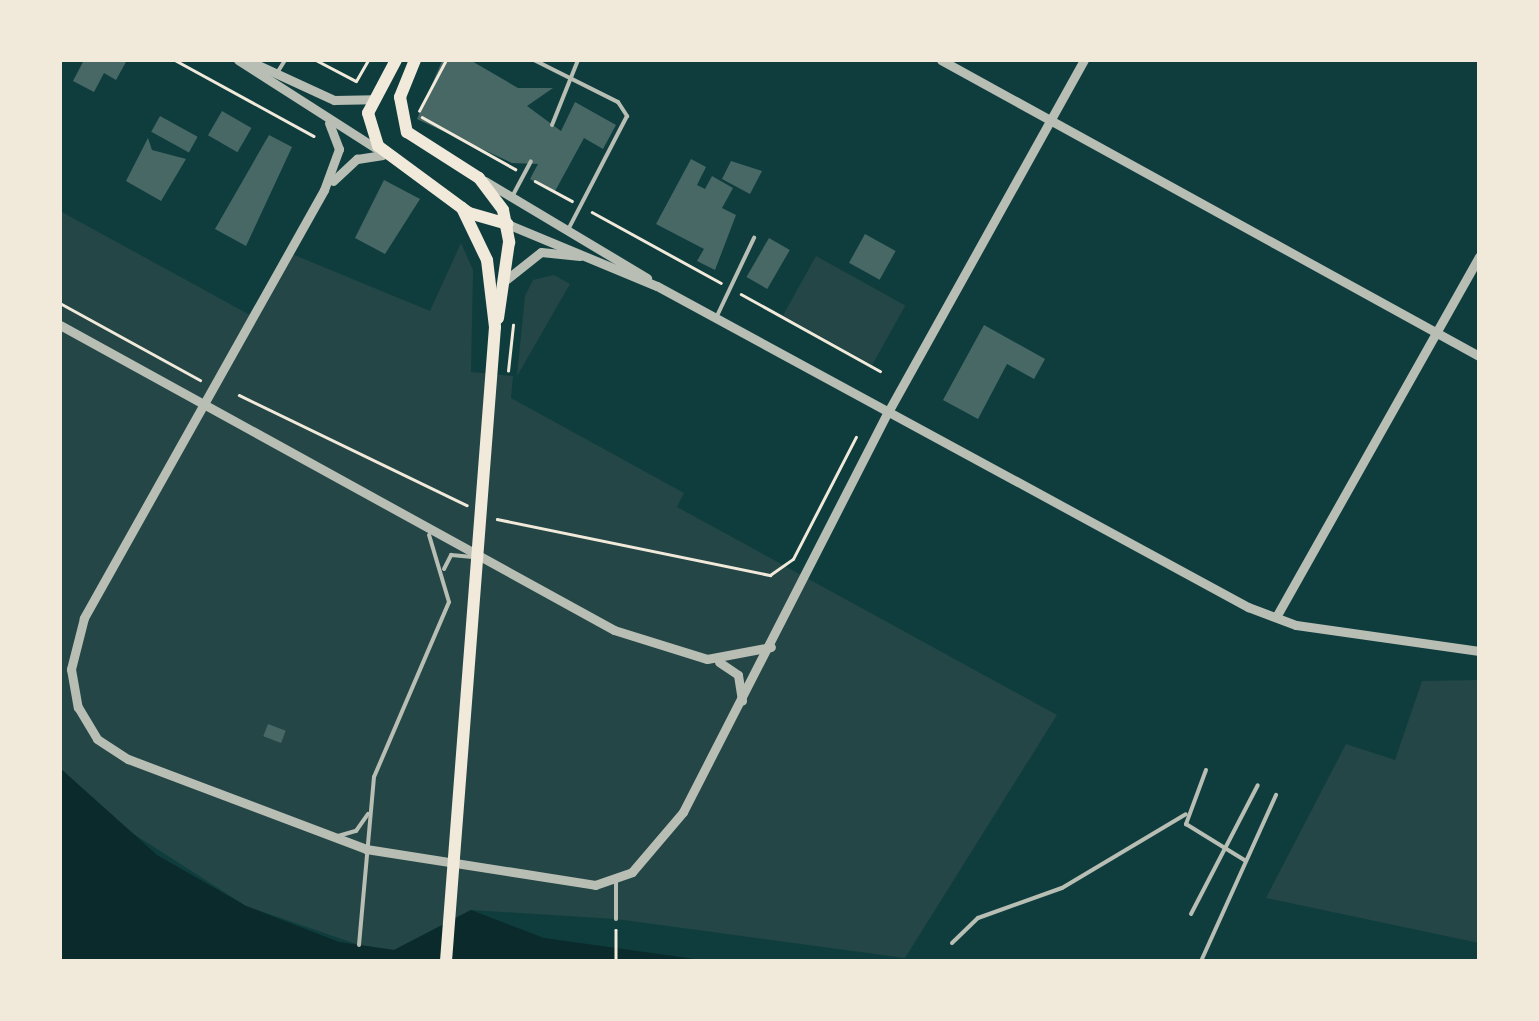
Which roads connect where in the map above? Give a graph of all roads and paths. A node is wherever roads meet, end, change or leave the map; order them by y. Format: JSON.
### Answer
{"nodes":[{"id":1,"x":175,"y":60,"type":"edge"},
{"id":2,"x":238,"y":60,"type":"edge"},
{"id":3,"x":247,"y":60,"type":"edge"},
{"id":4,"x":285,"y":60,"type":"edge"},
{"id":5,"x":316,"y":60,"type":"edge"},
{"id":6,"x":368,"y":60,"type":"edge"},
{"id":7,"x":396,"y":60,"type":"edge"},
{"id":8,"x":415,"y":60,"type":"edge"},
{"id":9,"x":446,"y":60,"type":"edge"},
{"id":10,"x":534,"y":60,"type":"edge"},
{"id":11,"x":578,"y":60,"type":"edge"},
{"id":12,"x":941,"y":60,"type":"edge"},
{"id":13,"x":1084,"y":60,"type":"edge"},
{"id":14,"x":360,"y":74,"type":"junction"},
{"id":15,"x":366,"y":77,"type":"dead end"},
{"id":16,"x":274,"y":79,"type":"junction"},
{"id":17,"x":571,"y":80,"type":"junction"},
{"id":18,"x":373,"y":99,"type":"junction"},
{"id":19,"x":1050,"y":120,"type":"junction"},
{"id":20,"x":328,"y":123,"type":"junction"},
{"id":21,"x":552,"y":125,"type":"dead end"},
{"id":22,"x":314,"y":136,"type":"dead end"},
{"id":23,"x":420,"y":145,"type":"junction"},
{"id":24,"x":398,"y":160,"type":"junction"},
{"id":25,"x":531,"y":161,"type":"dead end"},
{"id":26,"x":524,"y":174,"type":"junction"},
{"id":27,"x":479,"y":178,"type":"junction"},
{"id":28,"x":324,"y":190,"type":"junction"},
{"id":29,"x":552,"y":190,"type":"junction"},
{"id":30,"x":548,"y":195,"type":"dead end"},
{"id":31,"x":512,"y":196,"type":"junction"},
{"id":32,"x":581,"y":206,"type":"junction"},
{"id":33,"x":462,"y":208,"type":"junction"},
{"id":34,"x":506,"y":224,"type":"junction"},
{"id":35,"x":569,"y":228,"type":"junction"},
{"id":36,"x":754,"y":238,"type":"dead end"},
{"id":37,"x":1479,"y":256,"type":"edge"},
{"id":38,"x":606,"y":266,"type":"junction"},
{"id":39,"x":506,"y":282,"type":"junction"},
{"id":40,"x":657,"y":286,"type":"junction"},
{"id":41,"x":732,"y":289,"type":"junction"},
{"id":42,"x":60,"y":303,"type":"edge"},
{"id":43,"x":514,"y":309,"type":"dead end"},
{"id":44,"x":716,"y":318,"type":"junction"},
{"id":45,"x":60,"y":326,"type":"edge"},
{"id":46,"x":495,"y":327,"type":"junction"},
{"id":47,"x":1432,"y":332,"type":"junction"},
{"id":48,"x":1479,"y":356,"type":"edge"},
{"id":49,"x":880,"y":371,"type":"dead end"},
{"id":50,"x":508,"y":374,"type":"dead end"},
{"id":51,"x":200,"y":380,"type":"dead end"},
{"id":52,"x":238,"y":396,"type":"dead end"},
{"id":53,"x":203,"y":405,"type":"junction"},
{"id":54,"x":888,"y":412,"type":"junction"},
{"id":55,"x":856,"y":436,"type":"dead end"},
{"id":56,"x":475,"y":508,"type":"dead end"},
{"id":57,"x":490,"y":516,"type":"dead end"},
{"id":58,"x":429,"y":535,"type":"junction"},
{"id":59,"x":473,"y":558,"type":"junction"},
{"id":60,"x":445,"y":579,"type":"junction"},
{"id":61,"x":1276,"y":618,"type":"junction"},
{"id":62,"x":776,"y":644,"type":"junction"},
{"id":63,"x":1479,"y":651,"type":"edge"},
{"id":64,"x":707,"y":659,"type":"junction"},
{"id":65,"x":736,"y":716,"type":"junction"},
{"id":66,"x":1206,"y":770,"type":"dead end"},
{"id":67,"x":1258,"y":785,"type":"dead end"},
{"id":68,"x":1276,"y":795,"type":"dead end"},
{"id":69,"x":371,"y":805,"type":"junction"},
{"id":70,"x":1186,"y":814,"type":"junction"},
{"id":71,"x":325,"y":834,"type":"junction"},
{"id":72,"x":366,"y":849,"type":"junction"},
{"id":73,"x":1224,"y":852,"type":"junction"},
{"id":74,"x":1246,"y":861,"type":"junction"},
{"id":75,"x":616,"y":881,"type":"junction"},
{"id":76,"x":1192,"y":914,"type":"dead end"},
{"id":77,"x":616,"y":919,"type":"joint"},
{"id":78,"x":952,"y":942,"type":"dead end"},
{"id":79,"x":359,"y":945,"type":"dead end"},
{"id":80,"x":1202,"y":959,"type":"edge"},
{"id":81,"x":446,"y":961,"type":"edge"},
{"id":82,"x":616,"y":961,"type":"edge"}],
"edges":[{"from":1,"to":22,"type":"path"},
{"from":2,"to":16,"type":"street"},
{"from":3,"to":16,"type":"street"},
{"from":4,"to":16,"type":"lane"},
{"from":5,"to":14,"type":"path"},
{"from":6,"to":14,"type":"path"},
{"from":7,"to":18,"type":"main road"},
{"from":8,"to":23,"type":"main road"},
{"from":9,"to":26,"type":"path"},
{"from":10,"to":17,"type":"lane"},
{"from":11,"to":17,"type":"lane"},
{"from":12,"to":19,"type":"street"},
{"from":13,"to":19,"type":"street"},
{"from":14,"to":15,"type":"path"},
{"from":16,"to":18,"type":"street"},
{"from":16,"to":20,"type":"street"},
{"from":17,"to":21,"type":"lane"},
{"from":17,"to":32,"type":"lane"},
{"from":18,"to":24,"type":"main road"},
{"from":19,"to":47,"type":"street"},
{"from":19,"to":54,"type":"street"},
{"from":20,"to":24,"type":"street"},
{"from":20,"to":28,"type":"street"},
{"from":23,"to":24,"type":"main road"},
{"from":23,"to":27,"type":"main road"},
{"from":24,"to":28,"type":"street"},
{"from":24,"to":33,"type":"main road"},
{"from":25,"to":26,"type":"lane"},
{"from":26,"to":29,"type":"path"},
{"from":26,"to":31,"type":"lane"},
{"from":27,"to":31,"type":"street"},
{"from":27,"to":34,"type":"main road"},
{"from":28,"to":53,"type":"street"},
{"from":29,"to":30,"type":"path"},
{"from":29,"to":32,"type":"path"},
{"from":31,"to":35,"type":"street"},
{"from":32,"to":35,"type":"lane"},
{"from":32,"to":41,"type":"path"},
{"from":33,"to":34,"type":"main road"},
{"from":33,"to":46,"type":"main road"},
{"from":34,"to":38,"type":"street"},
{"from":34,"to":39,"type":"main road"},
{"from":35,"to":40,"type":"street"},
{"from":36,"to":41,"type":"lane"},
{"from":37,"to":47,"type":"street"},
{"from":38,"to":39,"type":"street"},
{"from":38,"to":40,"type":"street"},
{"from":39,"to":46,"type":"main road"},
{"from":40,"to":44,"type":"street"},
{"from":41,"to":44,"type":"lane"},
{"from":41,"to":49,"type":"path"},
{"from":42,"to":51,"type":"path"},
{"from":43,"to":50,"type":"path"},
{"from":44,"to":54,"type":"street"},
{"from":45,"to":53,"type":"street"},
{"from":46,"to":81,"type":"main road"},
{"from":47,"to":48,"type":"street"},
{"from":47,"to":61,"type":"street"},
{"from":52,"to":56,"type":"path"},
{"from":53,"to":58,"type":"street"},
{"from":53,"to":71,"type":"street"},
{"from":54,"to":61,"type":"street"},
{"from":54,"to":62,"type":"street"},
{"from":55,"to":57,"type":"path"},
{"from":58,"to":59,"type":"street"},
{"from":58,"to":60,"type":"lane"},
{"from":59,"to":60,"type":"lane"},
{"from":59,"to":64,"type":"street"},
{"from":60,"to":69,"type":"lane"},
{"from":61,"to":63,"type":"street"},
{"from":62,"to":64,"type":"street"},
{"from":62,"to":65,"type":"street"},
{"from":64,"to":65,"type":"street"},
{"from":65,"to":75,"type":"street"},
{"from":66,"to":70,"type":"lane"},
{"from":67,"to":73,"type":"lane"},
{"from":68,"to":74,"type":"lane"},
{"from":69,"to":71,"type":"lane"},
{"from":69,"to":72,"type":"lane"},
{"from":70,"to":73,"type":"lane"},
{"from":70,"to":78,"type":"lane"},
{"from":71,"to":72,"type":"street"},
{"from":72,"to":75,"type":"street"},
{"from":72,"to":79,"type":"lane"},
{"from":73,"to":74,"type":"lane"},
{"from":73,"to":76,"type":"lane"},
{"from":74,"to":80,"type":"lane"},
{"from":75,"to":77,"type":"lane"},
{"from":77,"to":82,"type":"path"}]}
